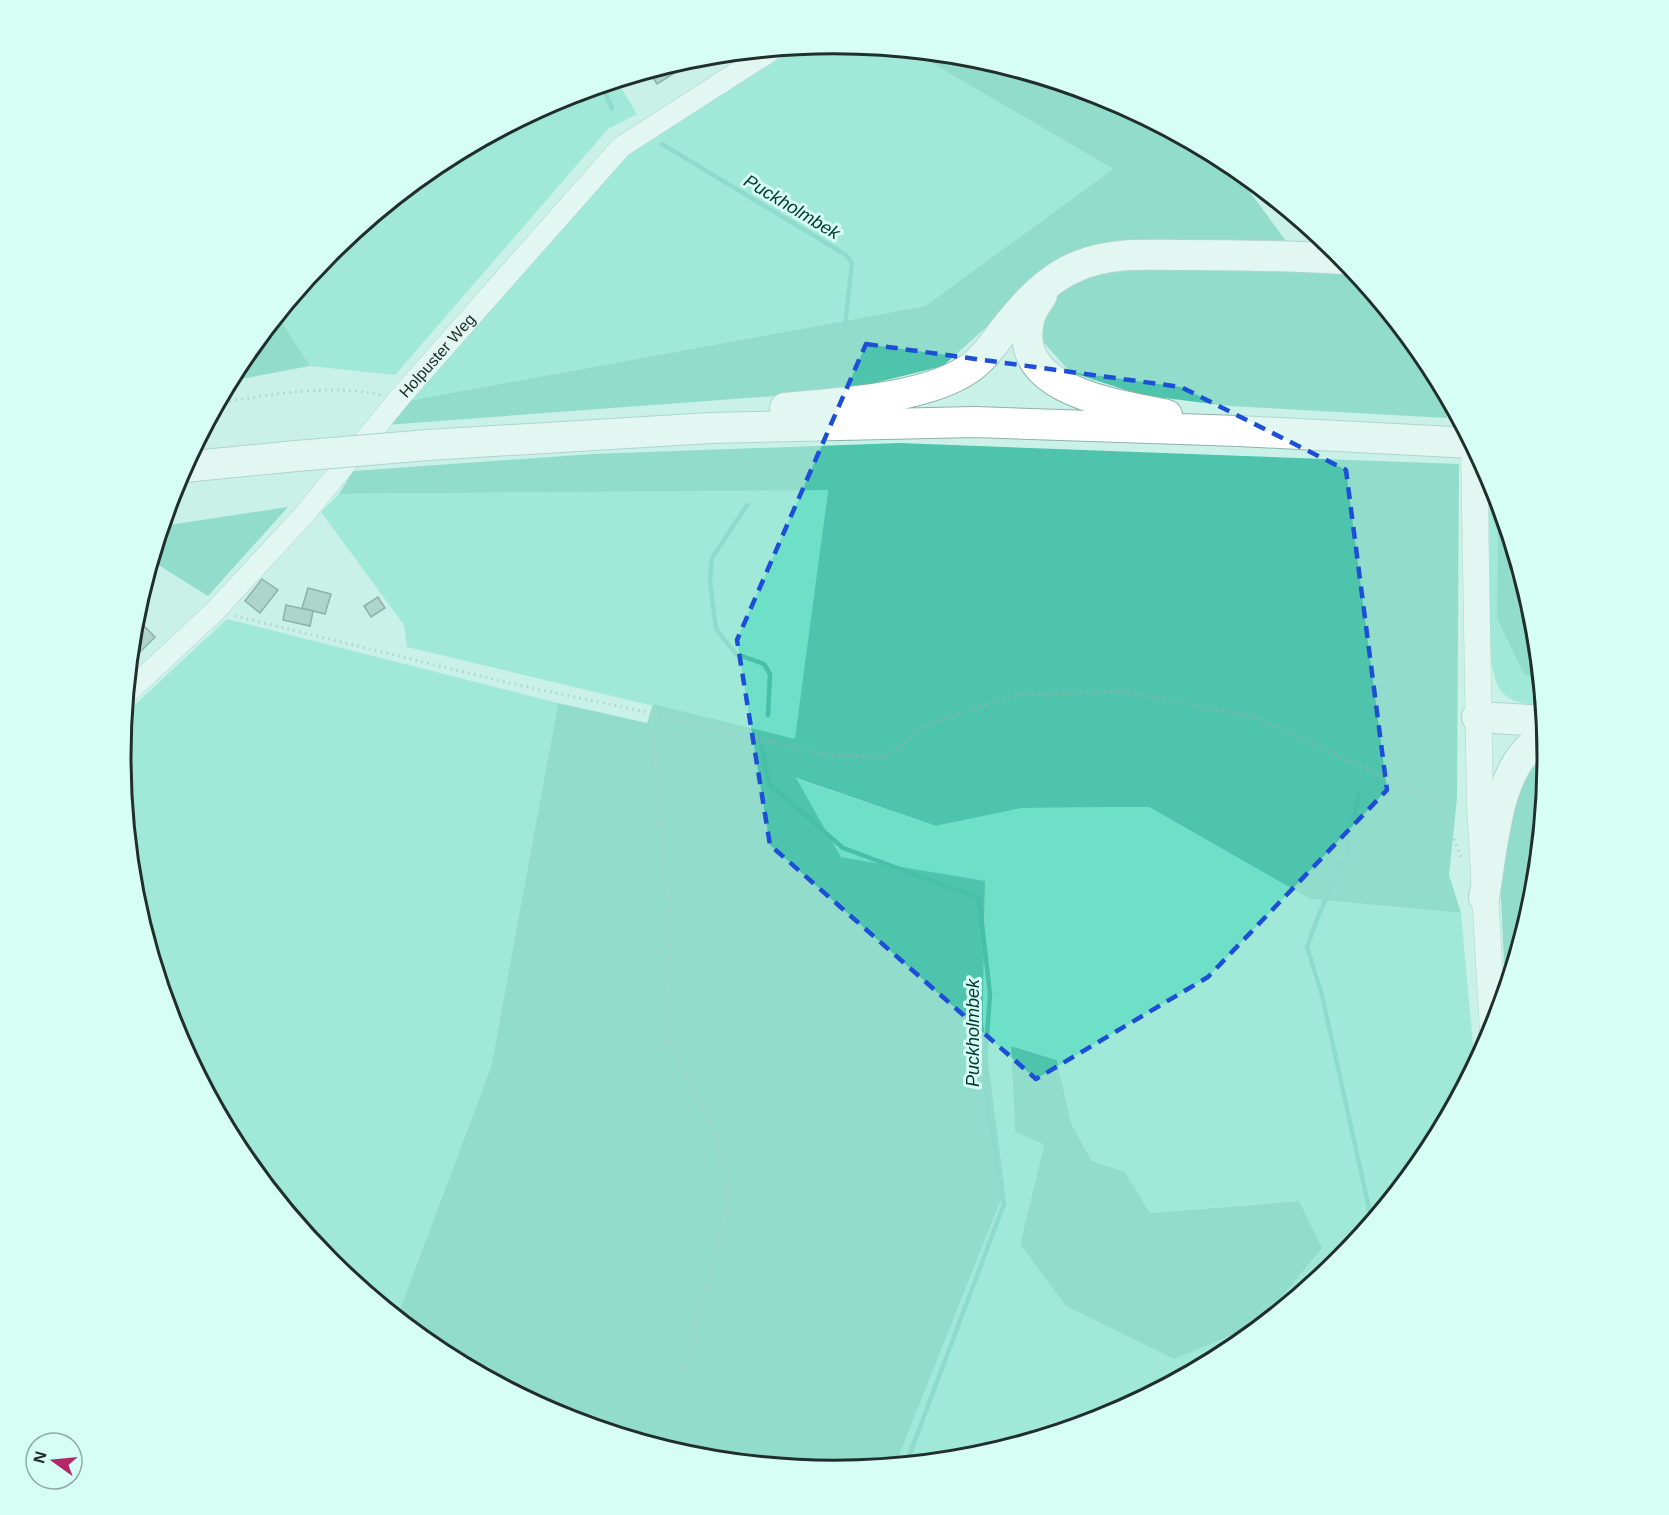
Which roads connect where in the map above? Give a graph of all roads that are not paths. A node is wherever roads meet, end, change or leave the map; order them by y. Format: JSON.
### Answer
{"nodes":[{"id":1,"x":759,"y":59,"type":"edge"},
{"id":2,"x":1330,"y":258,"type":"edge"},
{"id":3,"x":1047,"y":284,"type":"junction"},
{"id":4,"x":711,"y":428,"type":"junction"},
{"id":5,"x":1239,"y":431,"type":"junction"},
{"id":6,"x":1464,"y":444,"type":"edge"},
{"id":7,"x":1473,"y":464,"type":"edge"},
{"id":8,"x":195,"y":466,"type":"edge"},
{"id":9,"x":135,"y":685,"type":"edge"},
{"id":10,"x":1477,"y":717,"type":"junction"},
{"id":11,"x":1536,"y":720,"type":"edge"},
{"id":12,"x":1537,"y":742,"type":"edge"},
{"id":13,"x":1484,"y":898,"type":"junction"},
{"id":14,"x":1491,"y":1008,"type":"edge"}],
"edges":[{"from":1,"to":9,"type":"street","name":"Holpuster Weg"},
{"from":2,"to":3,"type":"highway"},
{"from":3,"to":4,"type":"highway"},
{"from":3,"to":5,"type":"highway"},
{"from":4,"to":5,"type":"highway"},
{"from":4,"to":8,"type":"highway","bridge":true},
{"from":5,"to":6,"type":"highway"},
{"from":7,"to":10,"type":"main road"},
{"from":10,"to":11,"type":"highway"},
{"from":10,"to":13,"type":"main road"},
{"from":12,"to":13,"type":"highway"},
{"from":13,"to":14,"type":"main road"}]}
